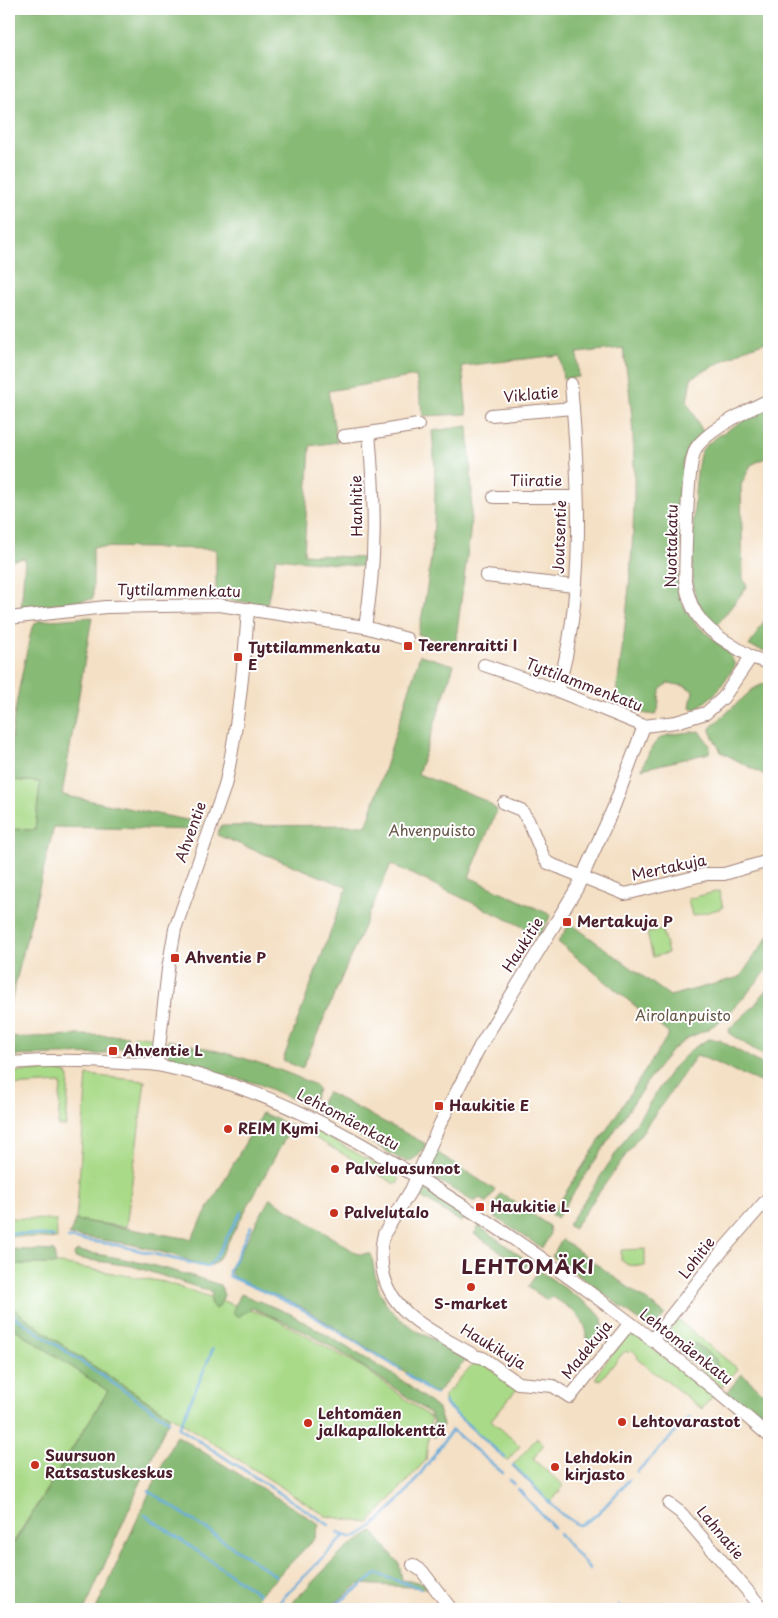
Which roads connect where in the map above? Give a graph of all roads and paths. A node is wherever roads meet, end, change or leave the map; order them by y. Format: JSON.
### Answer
{"nodes":[{"id":1,"x":571,"y":384,"type":"dead end"},
{"id":2,"x":769,"y":400,"type":"edge"},
{"id":3,"x":573,"y":408,"type":"junction"},
{"id":4,"x":491,"y":415,"type":"dead end"},
{"id":5,"x":418,"y":425,"type":"dead end"},
{"id":6,"x":369,"y":433,"type":"junction"},
{"id":7,"x":344,"y":436,"type":"dead end"},
{"id":8,"x":494,"y":497,"type":"dead end"},
{"id":9,"x":577,"y":497,"type":"junction"},
{"id":10,"x":486,"y":576,"type":"dead end"},
{"id":11,"x":574,"y":586,"type":"junction"},
{"id":12,"x":248,"y":609,"type":"junction"},
{"id":13,"x":9,"y":618,"type":"edge"},
{"id":14,"x":365,"y":627,"type":"junction"},
{"id":15,"x":407,"y":639,"type":"dead end"},
{"id":16,"x":751,"y":657,"type":"junction"},
{"id":17,"x":769,"y":663,"type":"edge"},
{"id":18,"x":484,"y":665,"type":"dead end"},
{"id":19,"x":557,"y":691,"type":"junction"},
{"id":20,"x":644,"y":726,"type":"junction"},
{"id":21,"x":504,"y":803,"type":"dead end"},
{"id":22,"x":765,"y":862,"type":"dead end"},
{"id":23,"x":583,"y":877,"type":"junction"},
{"id":24,"x":9,"y":1063,"type":"edge"},
{"id":25,"x":157,"y":1065,"type":"junction"},
{"id":26,"x":417,"y":1177,"type":"junction"},
{"id":27,"x":769,"y":1197,"type":"edge"},
{"id":28,"x":630,"y":1323,"type":"junction"},
{"id":29,"x":652,"y":1340,"type":"junction"},
{"id":30,"x":570,"y":1397,"type":"joint"},
{"id":31,"x":769,"y":1436,"type":"edge"},
{"id":32,"x":669,"y":1504,"type":"dead end"},
{"id":33,"x":413,"y":1565,"type":"dead end"},
{"id":34,"x":451,"y":1609,"type":"edge"},
{"id":35,"x":763,"y":1609,"type":"edge"}],
"edges":[{"from":1,"to":3,"type":"street","name":"Joutsentie"},
{"from":2,"to":16,"type":"street","name":"Nuottakatu"},
{"from":3,"to":4,"type":"street","name":"Viklatie"},
{"from":3,"to":9,"type":"street","name":"Joutsentie"},
{"from":5,"to":6,"type":"street"},
{"from":6,"to":7,"type":"street"},
{"from":6,"to":14,"type":"street","name":"Hanhitie"},
{"from":8,"to":9,"type":"street","name":"Tiiratie"},
{"from":9,"to":11,"type":"street","name":"Joutsentie"},
{"from":10,"to":11,"type":"street"},
{"from":11,"to":19,"type":"street","name":"Joutsentie"},
{"from":12,"to":13,"type":"street","name":"Tyttilammenkatu"},
{"from":12,"to":14,"type":"street","name":"Tyttilammenkatu"},
{"from":12,"to":25,"type":"street","name":"Ahventie"},
{"from":14,"to":15,"type":"street","name":"Tyttilammenkatu"},
{"from":16,"to":17,"type":"street","name":"Nuottakatu"},
{"from":16,"to":20,"type":"street"},
{"from":18,"to":19,"type":"street","name":"Tyttilammenkatu"},
{"from":19,"to":20,"type":"street","name":"Tyttilammenkatu"},
{"from":20,"to":23,"type":"street","name":"Haukitie"},
{"from":21,"to":23,"type":"street","name":"Mertakuja"},
{"from":22,"to":23,"type":"street","name":"Mertakuja"},
{"from":23,"to":26,"type":"street","name":"Haukitie"},
{"from":24,"to":25,"type":"street","name":"Lehtomäenkatu"},
{"from":25,"to":26,"type":"street","name":"Lehtomäenkatu"},
{"from":26,"to":28,"type":"street","name":"Lehtomäenkatu"},
{"from":26,"to":30,"type":"street","name":"Haukikuja"},
{"from":27,"to":29,"type":"street","name":"Lohitie"},
{"from":28,"to":29,"type":"street","name":"Lehtomäenkatu"},
{"from":28,"to":30,"type":"street","name":"Madekuja"},
{"from":29,"to":31,"type":"street","name":"Lehtomäenkatu"},
{"from":32,"to":35,"type":"street","name":"Lahnatie"},
{"from":33,"to":34,"type":"street"}]}
